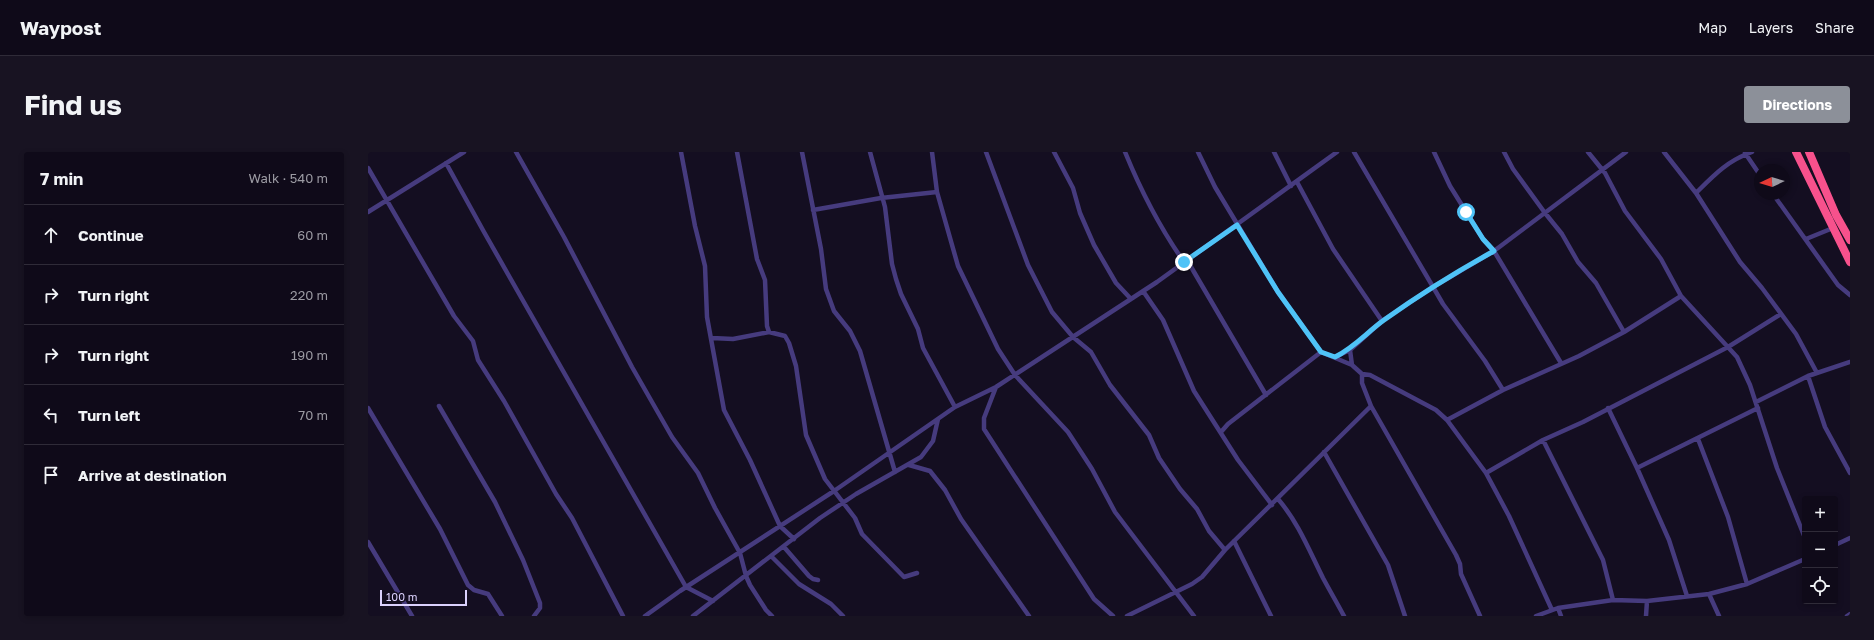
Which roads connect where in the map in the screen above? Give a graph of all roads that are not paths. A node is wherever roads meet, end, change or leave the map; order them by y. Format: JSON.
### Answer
{"nodes":[{"id":1,"x":464,"y":152,"type":"edge"},
{"id":2,"x":516,"y":152,"type":"edge"},
{"id":3,"x":681,"y":152,"type":"edge"},
{"id":4,"x":737,"y":152,"type":"edge"},
{"id":5,"x":802,"y":152,"type":"edge"},
{"id":6,"x":870,"y":152,"type":"edge"},
{"id":7,"x":932,"y":152,"type":"edge"},
{"id":8,"x":986,"y":152,"type":"edge"},
{"id":9,"x":1054,"y":152,"type":"edge"},
{"id":10,"x":1125,"y":152,"type":"edge"},
{"id":11,"x":1198,"y":152,"type":"edge"},
{"id":12,"x":1274,"y":152,"type":"edge"},
{"id":13,"x":1338,"y":152,"type":"edge"},
{"id":14,"x":1354,"y":152,"type":"edge"},
{"id":15,"x":1434,"y":152,"type":"edge"},
{"id":16,"x":1504,"y":152,"type":"edge"},
{"id":17,"x":1588,"y":152,"type":"edge"},
{"id":18,"x":1626,"y":152,"type":"edge"},
{"id":19,"x":1664,"y":152,"type":"edge"},
{"id":20,"x":1752,"y":152,"type":"edge"},
{"id":21,"x":1796,"y":152,"type":"edge"},
{"id":22,"x":1808,"y":152,"type":"edge"},
{"id":23,"x":1745,"y":153,"type":"edge"},
{"id":24,"x":446,"y":163,"type":"junction"},
{"id":25,"x":1754,"y":166,"type":"edge"},
{"id":26,"x":368,"y":168,"type":"edge"},
{"id":27,"x":1601,"y":170,"type":"junction"},
{"id":28,"x":1297,"y":182,"type":"junction"},
{"id":29,"x":1292,"y":186,"type":"junction"},
{"id":30,"x":938,"y":192,"type":"junction"},
{"id":31,"x":1696,"y":193,"type":"junction"},
{"id":32,"x":882,"y":198,"type":"junction"},
{"id":33,"x":387,"y":199,"type":"junction"},
{"id":34,"x":1777,"y":200,"type":"edge"},
{"id":35,"x":813,"y":210,"type":"junction"},
{"id":36,"x":368,"y":212,"type":"edge"},
{"id":37,"x":1545,"y":213,"type":"junction"},
{"id":38,"x":1237,"y":225,"type":"junction"},
{"id":39,"x":1833,"y":228,"type":"junction"},
{"id":40,"x":1806,"y":239,"type":"junction"},
{"id":41,"x":1850,"y":240,"type":"edge"},
{"id":42,"x":1494,"y":251,"type":"junction"},
{"id":43,"x":1186,"y":261,"type":"junction"},
{"id":44,"x":1850,"y":262,"type":"edge"},
{"id":45,"x":1433,"y":286,"type":"junction"},
{"id":46,"x":1143,"y":291,"type":"junction"},
{"id":47,"x":1850,"y":295,"type":"edge"},
{"id":48,"x":1681,"y":296,"type":"junction"},
{"id":49,"x":1130,"y":299,"type":"junction"},
{"id":50,"x":1781,"y":314,"type":"junction"},
{"id":51,"x":1382,"y":321,"type":"junction"},
{"id":52,"x":770,"y":332,"type":"junction"},
{"id":53,"x":1624,"y":332,"type":"junction"},
{"id":54,"x":1073,"y":337,"type":"junction"},
{"id":55,"x":712,"y":338,"type":"junction"},
{"id":56,"x":1728,"y":347,"type":"junction"},
{"id":57,"x":1350,"y":350,"type":"junction"},
{"id":58,"x":1321,"y":352,"type":"junction"},
{"id":59,"x":1335,"y":357,"type":"junction"},
{"id":60,"x":1850,"y":362,"type":"edge"},
{"id":61,"x":1561,"y":363,"type":"junction"},
{"id":62,"x":1352,"y":365,"type":"junction"},
{"id":63,"x":1817,"y":373,"type":"junction"},
{"id":64,"x":1362,"y":374,"type":"junction"},
{"id":65,"x":1015,"y":375,"type":"junction"},
{"id":66,"x":1808,"y":376,"type":"junction"},
{"id":67,"x":996,"y":388,"type":"junction"},
{"id":68,"x":1503,"y":390,"type":"junction"},
{"id":69,"x":1266,"y":395,"type":"junction"},
{"id":70,"x":1756,"y":402,"type":"junction"},
{"id":71,"x":439,"y":406,"type":"dead end"},
{"id":72,"x":1371,"y":406,"type":"junction"},
{"id":73,"x":955,"y":407,"type":"junction"},
{"id":74,"x":368,"y":408,"type":"edge"},
{"id":75,"x":1608,"y":408,"type":"junction"},
{"id":76,"x":1758,"y":408,"type":"junction"},
{"id":77,"x":938,"y":419,"type":"junction"},
{"id":78,"x":1447,"y":420,"type":"junction"},
{"id":79,"x":1221,"y":432,"type":"junction"},
{"id":80,"x":1698,"y":439,"type":"junction"},
{"id":81,"x":1543,"y":440,"type":"junction"},
{"id":82,"x":889,"y":452,"type":"junction"},
{"id":83,"x":1324,"y":452,"type":"junction"},
{"id":84,"x":909,"y":465,"type":"junction"},
{"id":85,"x":1637,"y":468,"type":"junction"},
{"id":86,"x":895,"y":472,"type":"junction"},
{"id":87,"x":1486,"y":473,"type":"junction"},
{"id":88,"x":1850,"y":473,"type":"edge"},
{"id":89,"x":834,"y":491,"type":"junction"},
{"id":90,"x":1278,"y":499,"type":"junction"},
{"id":91,"x":844,"y":502,"type":"junction"},
{"id":92,"x":1272,"y":506,"type":"junction"},
{"id":93,"x":780,"y":526,"type":"junction"},
{"id":94,"x":1803,"y":532,"type":"edge"},
{"id":95,"x":1850,"y":538,"type":"edge"},
{"id":96,"x":794,"y":539,"type":"junction"},
{"id":97,"x":1234,"y":541,"type":"junction"},
{"id":98,"x":368,"y":542,"type":"edge"},
{"id":99,"x":1838,"y":544,"type":"edge"},
{"id":100,"x":784,"y":547,"type":"junction"},
{"id":101,"x":1224,"y":550,"type":"junction"},
{"id":102,"x":740,"y":554,"type":"junction"},
{"id":103,"x":772,"y":557,"type":"junction"},
{"id":104,"x":1802,"y":560,"type":"edge"},
{"id":105,"x":917,"y":573,"type":"dead end"},
{"id":106,"x":746,"y":576,"type":"junction"},
{"id":107,"x":818,"y":580,"type":"dead end"},
{"id":108,"x":1747,"y":584,"type":"junction"},
{"id":109,"x":686,"y":587,"type":"junction"},
{"id":110,"x":1176,"y":592,"type":"junction"},
{"id":111,"x":1709,"y":594,"type":"junction"},
{"id":112,"x":1687,"y":596,"type":"junction"},
{"id":113,"x":1613,"y":600,"type":"junction"},
{"id":114,"x":713,"y":601,"type":"junction"},
{"id":115,"x":1647,"y":601,"type":"junction"},
{"id":116,"x":1558,"y":608,"type":"junction"},
{"id":117,"x":1552,"y":610,"type":"junction"},
{"id":118,"x":1850,"y":614,"type":"edge"},
{"id":119,"x":412,"y":616,"type":"edge"},
{"id":120,"x":502,"y":616,"type":"edge"},
{"id":121,"x":534,"y":616,"type":"edge"},
{"id":122,"x":623,"y":616,"type":"edge"},
{"id":123,"x":645,"y":616,"type":"edge"},
{"id":124,"x":694,"y":616,"type":"edge"},
{"id":125,"x":772,"y":616,"type":"edge"},
{"id":126,"x":844,"y":616,"type":"edge"},
{"id":127,"x":1029,"y":616,"type":"edge"},
{"id":128,"x":1113,"y":616,"type":"edge"},
{"id":129,"x":1129,"y":616,"type":"edge"},
{"id":130,"x":1194,"y":616,"type":"edge"},
{"id":131,"x":1271,"y":616,"type":"edge"},
{"id":132,"x":1344,"y":616,"type":"edge"},
{"id":133,"x":1405,"y":616,"type":"edge"},
{"id":134,"x":1480,"y":616,"type":"edge"},
{"id":135,"x":1536,"y":616,"type":"edge"},
{"id":136,"x":1561,"y":616,"type":"edge"},
{"id":137,"x":1646,"y":616,"type":"edge"},
{"id":138,"x":1718,"y":616,"type":"edge"},
{"id":139,"x":1847,"y":616,"type":"edge"}],
"edges":[{"from":1,"to":24,"type":"street"},
{"from":2,"to":102,"type":"street"},
{"from":3,"to":55,"type":"street"},
{"from":4,"to":52,"type":"street"},
{"from":5,"to":35,"type":"street"},
{"from":6,"to":32,"type":"street"},
{"from":7,"to":30,"type":"street"},
{"from":8,"to":54,"type":"street"},
{"from":9,"to":49,"type":"street"},
{"from":10,"to":43,"type":"street"},
{"from":11,"to":38,"type":"street"},
{"from":12,"to":29,"type":"street"},
{"from":13,"to":28,"type":"street"},
{"from":14,"to":45,"type":"street"},
{"from":15,"to":42,"type":"street"},
{"from":16,"to":37,"type":"street"},
{"from":17,"to":27,"type":"street"},
{"from":18,"to":27,"type":"street"},
{"from":19,"to":31,"type":"street"},
{"from":20,"to":23,"type":"street"},
{"from":21,"to":39,"type":"highway"},
{"from":22,"to":41,"type":"highway"},
{"from":23,"to":25,"type":"street"},
{"from":23,"to":31,"type":"street"},
{"from":24,"to":33,"type":"street"},
{"from":24,"to":109,"type":"street"},
{"from":26,"to":33,"type":"street"},
{"from":27,"to":37,"type":"street"},
{"from":27,"to":48,"type":"street"},
{"from":28,"to":29,"type":"street"},
{"from":28,"to":51,"type":"street"},
{"from":29,"to":38,"type":"street"},
{"from":30,"to":32,"type":"street"},
{"from":30,"to":65,"type":"street"},
{"from":31,"to":50,"type":"street"},
{"from":32,"to":35,"type":"street"},
{"from":32,"to":73,"type":"street"},
{"from":33,"to":36,"type":"street"},
{"from":33,"to":122,"type":"street"},
{"from":34,"to":40,"type":"street"},
{"from":35,"to":82,"type":"street"},
{"from":37,"to":42,"type":"street"},
{"from":37,"to":53,"type":"street"},
{"from":38,"to":43,"type":"street"},
{"from":38,"to":58,"type":"street"},
{"from":39,"to":40,"type":"street"},
{"from":39,"to":44,"type":"highway"},
{"from":40,"to":47,"type":"street"},
{"from":42,"to":45,"type":"street"},
{"from":42,"to":61,"type":"street"},
{"from":43,"to":46,"type":"street"},
{"from":43,"to":69,"type":"street"},
{"from":45,"to":51,"type":"street"},
{"from":45,"to":68,"type":"street"},
{"from":46,"to":49,"type":"street"},
{"from":46,"to":79,"type":"street"},
{"from":48,"to":53,"type":"street"},
{"from":48,"to":56,"type":"street"},
{"from":49,"to":54,"type":"street"},
{"from":50,"to":56,"type":"street"},
{"from":50,"to":63,"type":"street"},
{"from":51,"to":57,"type":"street"},
{"from":52,"to":55,"type":"street"},
{"from":52,"to":89,"type":"street"},
{"from":53,"to":61,"type":"street"},
{"from":54,"to":65,"type":"street"},
{"from":54,"to":101,"type":"street"},
{"from":55,"to":93,"type":"street"},
{"from":56,"to":70,"type":"street"},
{"from":56,"to":75,"type":"street"},
{"from":57,"to":59,"type":"street"},
{"from":57,"to":62,"type":"street"},
{"from":58,"to":59,"type":"street"},
{"from":58,"to":69,"type":"street"},
{"from":59,"to":62,"type":"street"},
{"from":60,"to":63,"type":"street"},
{"from":61,"to":68,"type":"street"},
{"from":62,"to":64,"type":"street"},
{"from":63,"to":66,"type":"street"},
{"from":64,"to":72,"type":"street"},
{"from":64,"to":78,"type":"street"},
{"from":65,"to":67,"type":"street"},
{"from":65,"to":110,"type":"street"},
{"from":66,"to":70,"type":"street"},
{"from":66,"to":88,"type":"street"},
{"from":67,"to":73,"type":"street"},
{"from":67,"to":128,"type":"street"},
{"from":68,"to":78,"type":"street"},
{"from":69,"to":79,"type":"street"},
{"from":70,"to":76,"type":"street"},
{"from":71,"to":121,"type":"street"},
{"from":72,"to":83,"type":"street"},
{"from":72,"to":134,"type":"street"},
{"from":73,"to":77,"type":"street"},
{"from":74,"to":120,"type":"street"},
{"from":75,"to":81,"type":"street"},
{"from":75,"to":85,"type":"street"},
{"from":76,"to":80,"type":"street"},
{"from":76,"to":94,"type":"street"},
{"from":77,"to":82,"type":"street"},
{"from":77,"to":84,"type":"street"},
{"from":78,"to":87,"type":"street"},
{"from":79,"to":92,"type":"street"},
{"from":80,"to":85,"type":"street"},
{"from":80,"to":108,"type":"street"},
{"from":81,"to":87,"type":"street"},
{"from":81,"to":113,"type":"street"},
{"from":82,"to":86,"type":"street"},
{"from":82,"to":89,"type":"street"},
{"from":83,"to":90,"type":"street"},
{"from":83,"to":133,"type":"street"},
{"from":84,"to":86,"type":"street"},
{"from":84,"to":127,"type":"street"},
{"from":85,"to":112,"type":"street"},
{"from":86,"to":91,"type":"street"},
{"from":87,"to":117,"type":"street"},
{"from":89,"to":91,"type":"street"},
{"from":89,"to":93,"type":"street"},
{"from":90,"to":92,"type":"street"},
{"from":90,"to":132,"type":"street"},
{"from":91,"to":96,"type":"street"},
{"from":91,"to":105,"type":"street"},
{"from":92,"to":97,"type":"street"},
{"from":93,"to":96,"type":"street"},
{"from":93,"to":102,"type":"street"},
{"from":95,"to":99,"type":"street"},
{"from":96,"to":100,"type":"street"},
{"from":97,"to":101,"type":"street"},
{"from":97,"to":131,"type":"street"},
{"from":98,"to":119,"type":"street"},
{"from":100,"to":103,"type":"street"},
{"from":100,"to":107,"type":"street"},
{"from":101,"to":110,"type":"street"},
{"from":102,"to":106,"type":"street"},
{"from":102,"to":109,"type":"street"},
{"from":103,"to":106,"type":"street"},
{"from":103,"to":126,"type":"street"},
{"from":104,"to":108,"type":"street"},
{"from":106,"to":114,"type":"street"},
{"from":106,"to":125,"type":"street"},
{"from":108,"to":111,"type":"street"},
{"from":109,"to":114,"type":"street"},
{"from":109,"to":123,"type":"street"},
{"from":110,"to":129,"type":"street"},
{"from":110,"to":130,"type":"street"},
{"from":111,"to":112,"type":"street"},
{"from":111,"to":138,"type":"street"},
{"from":112,"to":115,"type":"street"},
{"from":113,"to":115,"type":"street"},
{"from":113,"to":116,"type":"street"},
{"from":114,"to":124,"type":"street"},
{"from":115,"to":137,"type":"street"},
{"from":116,"to":117,"type":"street"},
{"from":116,"to":136,"type":"street"},
{"from":117,"to":135,"type":"street"},
{"from":118,"to":139,"type":"street"}]}
